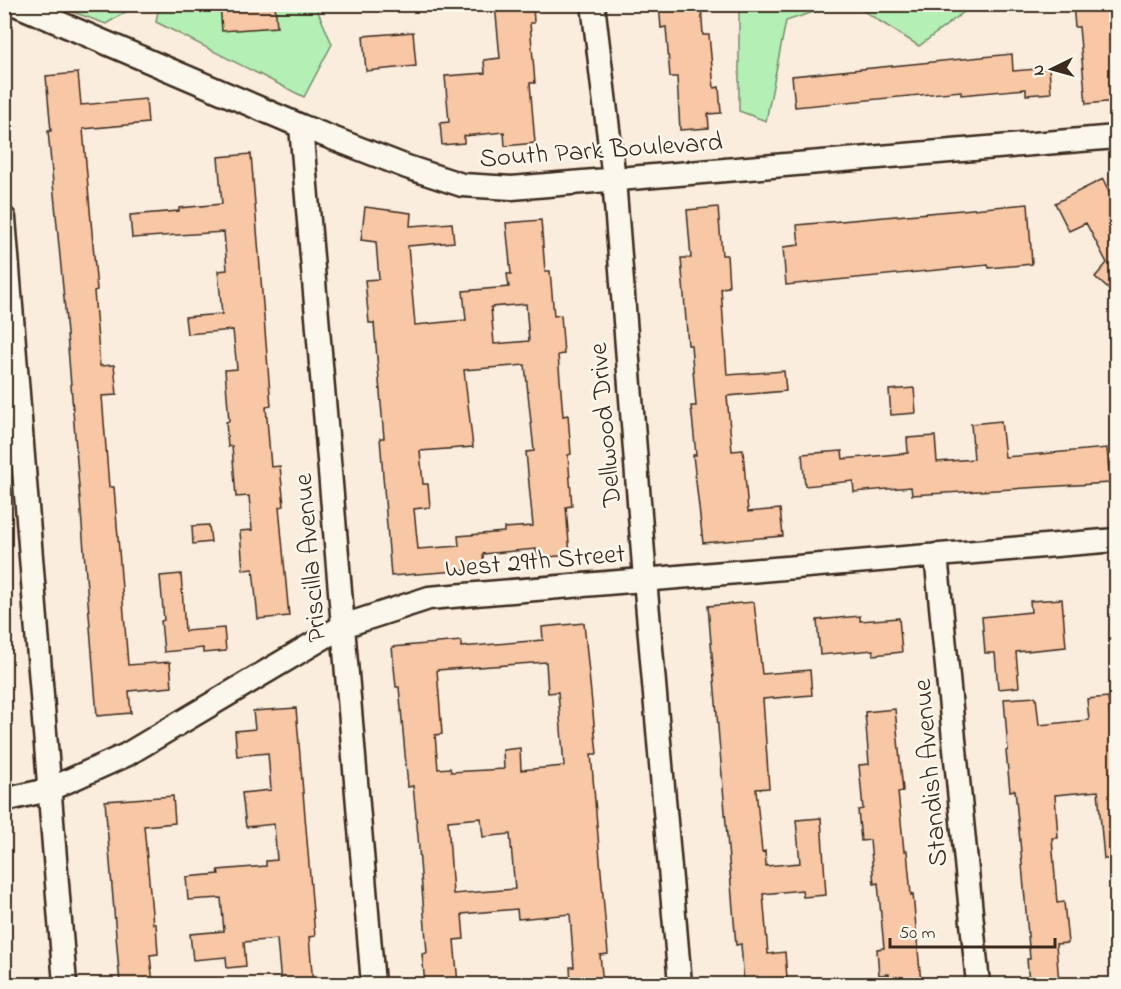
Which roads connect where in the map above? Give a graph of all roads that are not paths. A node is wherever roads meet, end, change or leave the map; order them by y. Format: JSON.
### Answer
{"nodes":[{"id":1,"x":15,"y":4,"type":"edge"},
{"id":2,"x":593,"y":4,"type":"edge"},
{"id":3,"x":301,"y":126,"type":"junction"},
{"id":4,"x":1116,"y":136,"type":"edge"},
{"id":5,"x":614,"y":179,"type":"junction"},
{"id":6,"x":4,"y":218,"type":"edge"},
{"id":7,"x":1116,"y":540,"type":"edge"},
{"id":8,"x":936,"y":555,"type":"junction"},
{"id":9,"x":645,"y":579,"type":"junction"},
{"id":10,"x":343,"y":626,"type":"junction"},
{"id":11,"x":48,"y":790,"type":"junction"},
{"id":12,"x":4,"y":800,"type":"edge"},
{"id":13,"x":64,"y":984,"type":"edge"},
{"id":14,"x":373,"y":984,"type":"edge"},
{"id":15,"x":680,"y":984,"type":"edge"},
{"id":16,"x":978,"y":984,"type":"edge"}],
"edges":[{"from":1,"to":3,"type":"street","name":"South Park Boulevard"},
{"from":2,"to":5,"type":"street","name":"Dellwood Drive"},
{"from":3,"to":5,"type":"street","name":"South Park Boulevard"},
{"from":3,"to":10,"type":"street","name":"Priscilla Avenue"},
{"from":4,"to":5,"type":"street","name":"South Park Boulevard"},
{"from":5,"to":9,"type":"street","name":"Dellwood Drive"},
{"from":6,"to":11,"type":"street"},
{"from":7,"to":8,"type":"street","name":"West 29th Street"},
{"from":8,"to":9,"type":"street","name":"West 29th Street"},
{"from":8,"to":16,"type":"street","name":"Standish Avenue"},
{"from":9,"to":10,"type":"street","name":"West 29th Street"},
{"from":9,"to":15,"type":"street","name":"Dellwood Drive"},
{"from":10,"to":11,"type":"street","name":"West 29th Street"},
{"from":10,"to":14,"type":"street","name":"Priscilla Avenue"},
{"from":11,"to":12,"type":"street","name":"West 29th Street"},
{"from":11,"to":13,"type":"street"}]}
